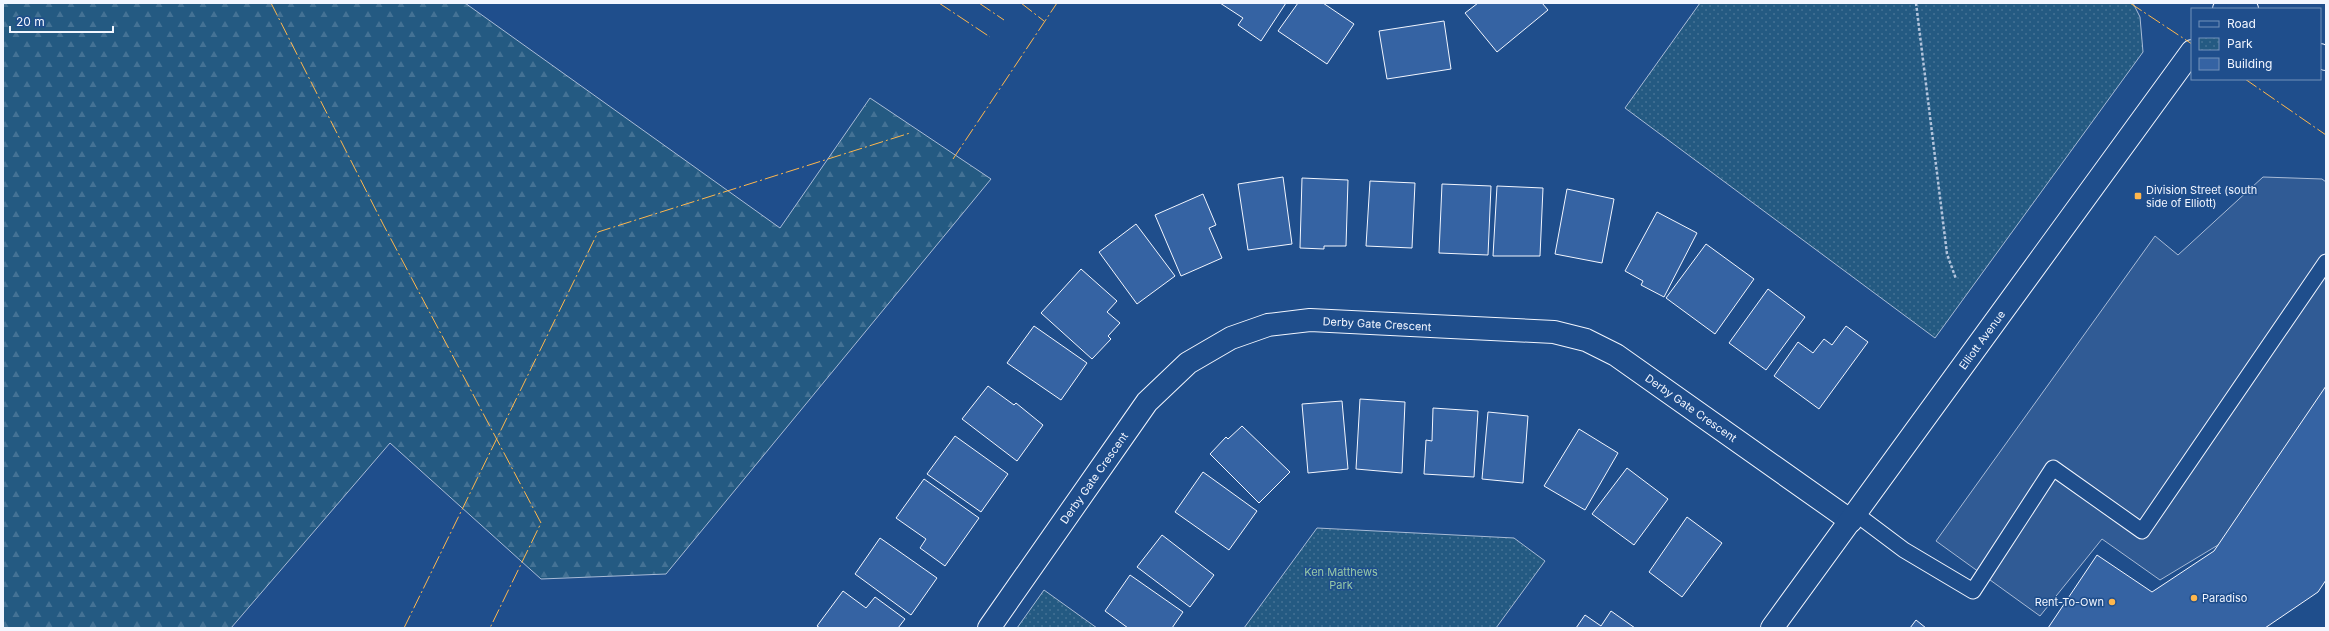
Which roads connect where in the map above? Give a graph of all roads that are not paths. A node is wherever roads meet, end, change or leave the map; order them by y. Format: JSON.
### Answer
{"nodes":[{"id":1,"x":2191,"y":52,"type":"edge"},
{"id":2,"x":2326,"y":262,"type":"edge"},
{"id":3,"x":1853,"y":518,"type":"junction"},
{"id":4,"x":989,"y":628,"type":"edge"},
{"id":5,"x":1772,"y":628,"type":"edge"}],
"edges":[{"from":1,"to":3,"type":"street","name":"Elliott Avenue"},
{"from":2,"to":3,"type":"lane"},
{"from":3,"to":4,"type":"street","name":"Derby Gate Crescent"},
{"from":3,"to":5,"type":"street","name":"Elliott Avenue"}]}
